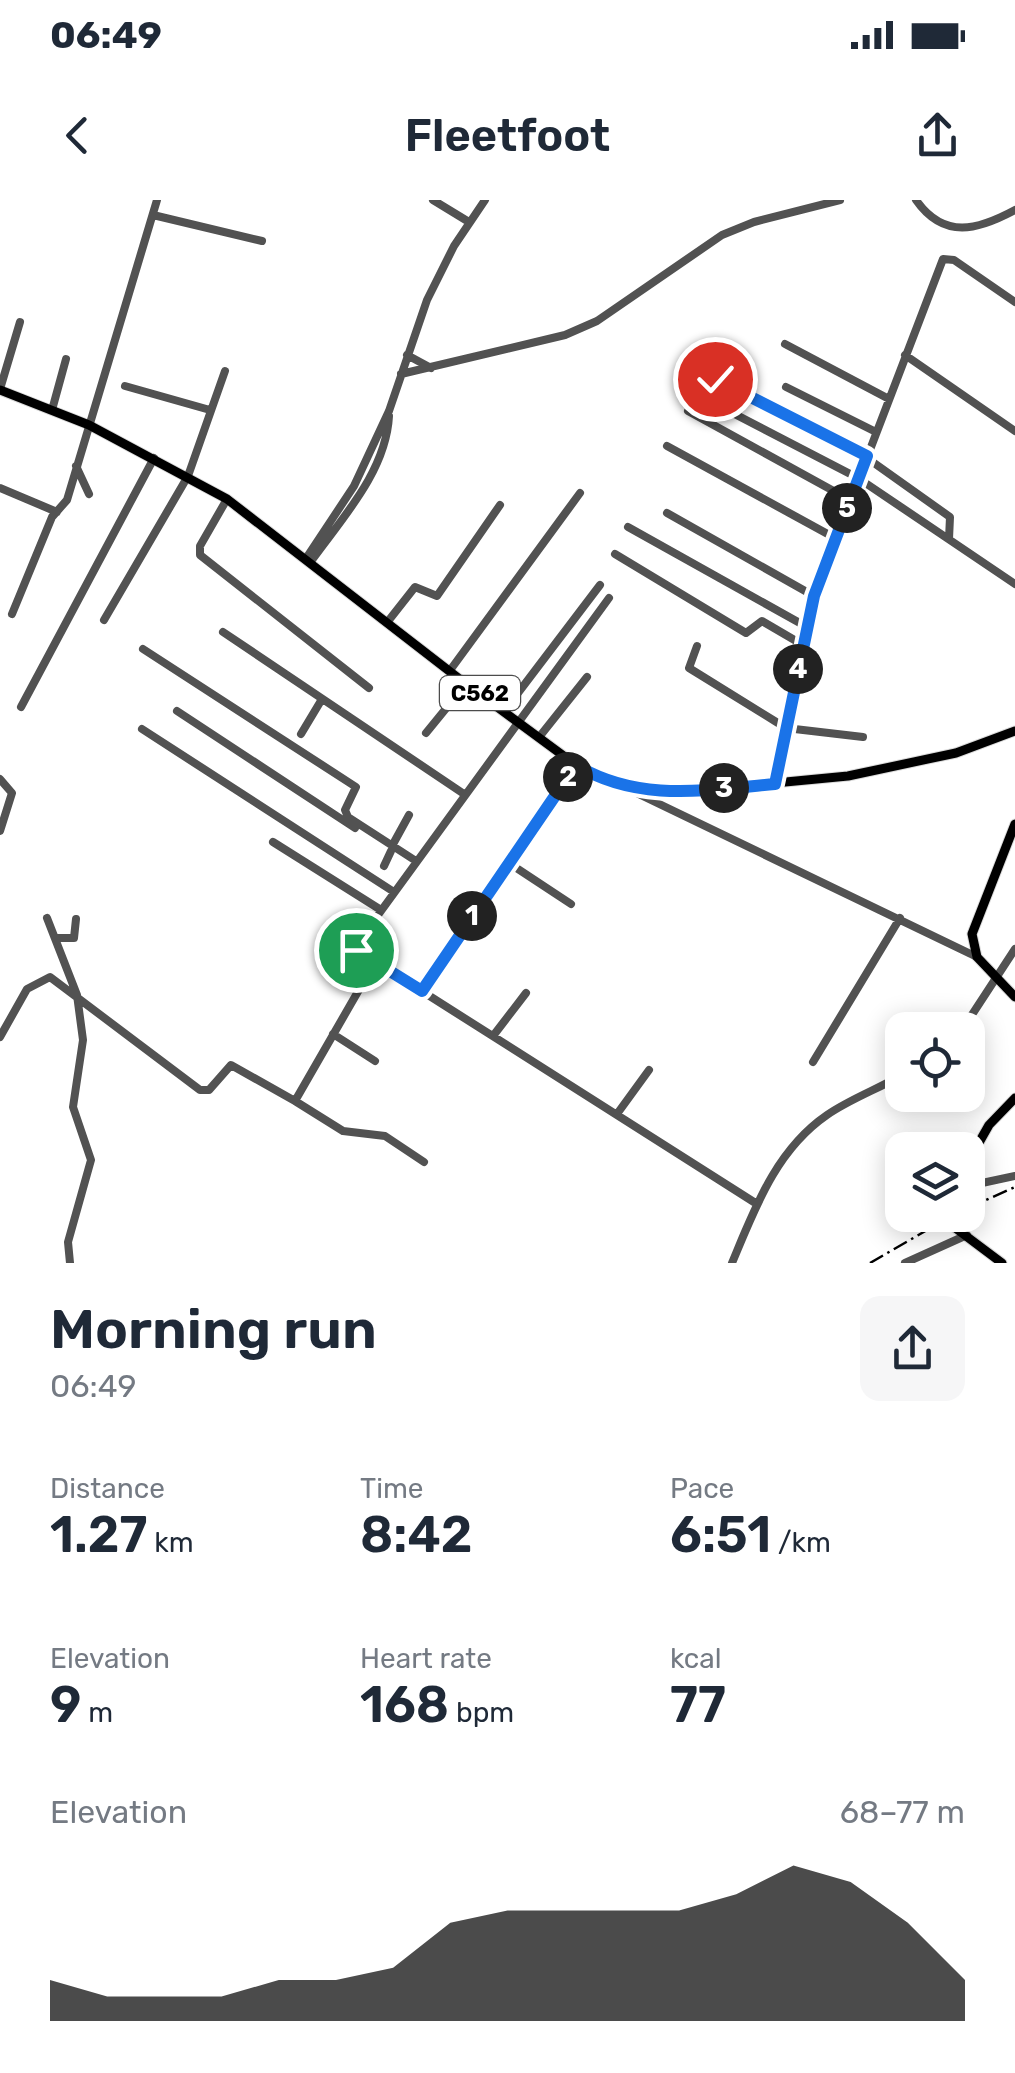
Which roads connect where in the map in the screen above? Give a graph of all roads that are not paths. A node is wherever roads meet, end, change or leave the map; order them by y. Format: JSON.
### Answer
{"nodes":[{"id":1,"x":157,"y":200,"type":"edge"},
{"id":2,"x":433,"y":200,"type":"edge"},
{"id":3,"x":485,"y":200,"type":"edge"},
{"id":4,"x":840,"y":200,"type":"edge"},
{"id":5,"x":916,"y":200,"type":"edge"},
{"id":6,"x":1015,"y":210,"type":"edge"},
{"id":7,"x":153,"y":215,"type":"junction"},
{"id":8,"x":469,"y":222,"type":"junction"},
{"id":9,"x":262,"y":241,"type":"dead end"},
{"id":10,"x":1015,"y":302,"type":"edge"},
{"id":11,"x":20,"y":322,"type":"dead end"},
{"id":12,"x":786,"y":344,"type":"dead end"},
{"id":13,"x":407,"y":355,"type":"junction"},
{"id":14,"x":905,"y":355,"type":"junction"},
{"id":15,"x":66,"y":358,"type":"dead end"},
{"id":16,"x":431,"y":368,"type":"junction"},
{"id":17,"x":225,"y":371,"type":"dead end"},
{"id":18,"x":401,"y":374,"type":"junction"},
{"id":19,"x":715,"y":379,"type":"dead end"},
{"id":20,"x":125,"y":386,"type":"dead end"},
{"id":21,"x":786,"y":387,"type":"dead end"},
{"id":22,"x":0,"y":390,"type":"edge"},
{"id":23,"x":696,"y":394,"type":"dead end"},
{"id":24,"x":889,"y":398,"type":"junction"},
{"id":25,"x":52,"y":410,"type":"junction"},
{"id":26,"x":210,"y":410,"type":"junction"},
{"id":27,"x":688,"y":411,"type":"dead end"},
{"id":28,"x":90,"y":426,"type":"junction"},
{"id":29,"x":876,"y":432,"type":"junction"},
{"id":30,"x":1015,"y":432,"type":"edge"},
{"id":31,"x":667,"y":446,"type":"dead end"},
{"id":32,"x":867,"y":457,"type":"junction"},
{"id":33,"x":154,"y":458,"type":"junction"},
{"id":34,"x":76,"y":466,"type":"junction"},
{"id":35,"x":188,"y":476,"type":"junction"},
{"id":36,"x":858,"y":478,"type":"junction"},
{"id":37,"x":0,"y":488,"type":"edge"},
{"id":38,"x":580,"y":493,"type":"dead end"},
{"id":39,"x":89,"y":494,"type":"dead end"},
{"id":40,"x":228,"y":499,"type":"junction"},
{"id":41,"x":850,"y":500,"type":"junction"},
{"id":42,"x":500,"y":505,"type":"dead end"},
{"id":43,"x":57,"y":512,"type":"junction"},
{"id":44,"x":667,"y":513,"type":"dead end"},
{"id":45,"x":628,"y":526,"type":"dead end"},
{"id":46,"x":836,"y":538,"type":"junction"},
{"id":47,"x":949,"y":539,"type":"junction"},
{"id":48,"x":616,"y":554,"type":"dead end"},
{"id":49,"x":310,"y":559,"type":"junction"},
{"id":50,"x":1015,"y":584,"type":"edge"},
{"id":51,"x":600,"y":585,"type":"dead end"},
{"id":52,"x":814,"y":596,"type":"junction"},
{"id":53,"x":609,"y":598,"type":"dead end"},
{"id":54,"x":12,"y":614,"type":"dead end"},
{"id":55,"x":104,"y":620,"type":"dead end"},
{"id":56,"x":389,"y":620,"type":"junction"},
{"id":57,"x":807,"y":627,"type":"junction"},
{"id":58,"x":224,"y":632,"type":"dead end"},
{"id":59,"x":803,"y":645,"type":"junction"},
{"id":60,"x":697,"y":646,"type":"dead end"},
{"id":61,"x":142,"y":649,"type":"dead end"},
{"id":62,"x":452,"y":669,"type":"junction"},
{"id":63,"x":587,"y":676,"type":"dead end"},
{"id":64,"x":466,"y":684,"type":"junction"},
{"id":65,"x":369,"y":688,"type":"dead end"},
{"id":66,"x":322,"y":699,"type":"junction"},
{"id":67,"x":21,"y":707,"type":"dead end"},
{"id":68,"x":505,"y":710,"type":"junction"},
{"id":69,"x":177,"y":711,"type":"dead end"},
{"id":70,"x":1015,"y":718,"type":"edge"},
{"id":71,"x":517,"y":719,"type":"junction"},
{"id":72,"x":786,"y":728,"type":"junction"},
{"id":73,"x":142,"y":729,"type":"dead end"},
{"id":74,"x":1013,"y":732,"type":"edge"},
{"id":75,"x":300,"y":734,"type":"dead end"},
{"id":76,"x":426,"y":734,"type":"dead end"},
{"id":77,"x":540,"y":736,"type":"junction"},
{"id":78,"x":862,"y":737,"type":"dead end"},
{"id":79,"x":576,"y":765,"type":"junction"},
{"id":80,"x":0,"y":779,"type":"edge"},
{"id":81,"x":775,"y":784,"type":"junction"},
{"id":82,"x":624,"y":787,"type":"junction"},
{"id":83,"x":464,"y":794,"type":"junction"},
{"id":84,"x":409,"y":815,"type":"dead end"},
{"id":85,"x":1015,"y":824,"type":"edge"},
{"id":86,"x":0,"y":831,"type":"edge"},
{"id":87,"x":273,"y":842,"type":"dead end"},
{"id":88,"x":392,"y":849,"type":"junction"},
{"id":89,"x":415,"y":863,"type":"junction"},
{"id":90,"x":509,"y":863,"type":"junction"},
{"id":91,"x":384,"y":866,"type":"dead end"},
{"id":92,"x":394,"y":892,"type":"junction"},
{"id":93,"x":571,"y":904,"type":"dead end"},
{"id":94,"x":381,"y":910,"type":"junction"},
{"id":95,"x":48,"y":918,"type":"dead end"},
{"id":96,"x":900,"y":918,"type":"junction"},
{"id":97,"x":76,"y":919,"type":"dead end"},
{"id":98,"x":55,"y":938,"type":"junction"},
{"id":99,"x":1015,"y":949,"type":"edge"},
{"id":100,"x":977,"y":956,"type":"junction"},
{"id":101,"x":375,"y":962,"type":"junction"},
{"id":102,"x":1011,"y":964,"type":"edge"},
{"id":103,"x":998,"y":976,"type":"junction"},
{"id":104,"x":422,"y":991,"type":"junction"},
{"id":105,"x":77,"y":994,"type":"junction"},
{"id":106,"x":526,"y":994,"type":"dead end"},
{"id":107,"x":1015,"y":997,"type":"edge"},
{"id":108,"x":974,"y":1012,"type":"edge"},
{"id":109,"x":333,"y":1034,"type":"junction"},
{"id":110,"x":493,"y":1036,"type":"junction"},
{"id":111,"x":0,"y":1037,"type":"edge"},
{"id":112,"x":374,"y":1061,"type":"dead end"},
{"id":113,"x":813,"y":1062,"type":"dead end"},
{"id":114,"x":650,"y":1070,"type":"dead end"},
{"id":115,"x":885,"y":1084,"type":"edge"},
{"id":116,"x":1015,"y":1098,"type":"edge"},
{"id":117,"x":295,"y":1101,"type":"junction"},
{"id":118,"x":617,"y":1114,"type":"junction"},
{"id":119,"x":985,"y":1134,"type":"edge"},
{"id":120,"x":424,"y":1162,"type":"dead end"},
{"id":121,"x":1015,"y":1176,"type":"edge"},
{"id":122,"x":985,"y":1182,"type":"edge"},
{"id":123,"x":758,"y":1204,"type":"junction"},
{"id":124,"x":964,"y":1232,"type":"edge"},
{"id":125,"x":967,"y":1235,"type":"junction"},
{"id":126,"x":70,"y":1263,"type":"edge"},
{"id":127,"x":732,"y":1263,"type":"edge"},
{"id":128,"x":905,"y":1263,"type":"edge"},
{"id":129,"x":1002,"y":1263,"type":"edge"}],
"edges":[{"from":1,"to":7,"type":"street"},
{"from":2,"to":8,"type":"street"},
{"from":3,"to":8,"type":"street"},
{"from":4,"to":16,"type":"street"},
{"from":5,"to":6,"type":"street"},
{"from":7,"to":9,"type":"street"},
{"from":7,"to":28,"type":"street"},
{"from":8,"to":13,"type":"street"},
{"from":10,"to":14,"type":"street"},
{"from":11,"to":22,"type":"street"},
{"from":12,"to":24,"type":"street"},
{"from":13,"to":16,"type":"street"},
{"from":13,"to":18,"type":"street"},
{"from":14,"to":24,"type":"street"},
{"from":14,"to":30,"type":"street"},
{"from":15,"to":25,"type":"street"},
{"from":16,"to":18,"type":"street"},
{"from":17,"to":26,"type":"street"},
{"from":18,"to":49,"type":"street"},
{"from":19,"to":32,"type":"street"},
{"from":20,"to":26,"type":"street"},
{"from":21,"to":29,"type":"street"},
{"from":22,"to":25,"type":"main road","number":"C562"},
{"from":23,"to":36,"type":"street"},
{"from":24,"to":29,"type":"street"},
{"from":25,"to":28,"type":"main road","number":"C562"},
{"from":26,"to":35,"type":"street"},
{"from":27,"to":41,"type":"street"},
{"from":28,"to":33,"type":"main road","number":"C562"},
{"from":28,"to":34,"type":"street"},
{"from":29,"to":32,"type":"street"},
{"from":31,"to":46,"type":"street"},
{"from":32,"to":36,"type":"street"},
{"from":32,"to":47,"type":"street"},
{"from":33,"to":35,"type":"main road","number":"C562"},
{"from":33,"to":67,"type":"street"},
{"from":34,"to":39,"type":"street"},
{"from":34,"to":43,"type":"street"},
{"from":35,"to":40,"type":"main road","number":"C562"},
{"from":35,"to":55,"type":"street"},
{"from":36,"to":41,"type":"street"},
{"from":36,"to":47,"type":"street"},
{"from":37,"to":43,"type":"street"},
{"from":38,"to":62,"type":"street"},
{"from":40,"to":49,"type":"main road","number":"C562"},
{"from":40,"to":65,"type":"street"},
{"from":41,"to":46,"type":"street"},
{"from":42,"to":56,"type":"street"},
{"from":43,"to":54,"type":"street"},
{"from":44,"to":52,"type":"street"},
{"from":45,"to":57,"type":"street"},
{"from":46,"to":52,"type":"street"},
{"from":47,"to":50,"type":"street"},
{"from":48,"to":59,"type":"street"},
{"from":49,"to":56,"type":"main road","number":"C562"},
{"from":51,"to":68,"type":"street"},
{"from":52,"to":57,"type":"street"},
{"from":53,"to":71,"type":"street"},
{"from":56,"to":62,"type":"main road","number":"C562"},
{"from":57,"to":59,"type":"street"},
{"from":58,"to":66,"type":"street"},
{"from":59,"to":72,"type":"street"},
{"from":60,"to":72,"type":"street"},
{"from":61,"to":88,"type":"street"},
{"from":62,"to":64,"type":"main road","number":"C562"},
{"from":63,"to":77,"type":"street"},
{"from":64,"to":68,"type":"main road","number":"C562"},
{"from":64,"to":76,"type":"street"},
{"from":66,"to":75,"type":"street"},
{"from":66,"to":83,"type":"street"},
{"from":68,"to":71,"type":"main road","number":"C562"},
{"from":69,"to":88,"type":"street"},
{"from":70,"to":74,"type":"street"},
{"from":71,"to":77,"type":"main road","number":"C562"},
{"from":71,"to":83,"type":"street"},
{"from":72,"to":78,"type":"street"},
{"from":72,"to":81,"type":"street"},
{"from":73,"to":92,"type":"street"},
{"from":74,"to":81,"type":"main road","number":"C562"},
{"from":77,"to":79,"type":"main road","number":"C562"},
{"from":79,"to":82,"type":"main road","number":"C562"},
{"from":79,"to":90,"type":"street"},
{"from":80,"to":86,"type":"street"},
{"from":81,"to":82,"type":"main road","number":"C562"},
{"from":82,"to":96,"type":"street"},
{"from":83,"to":89,"type":"street"},
{"from":84,"to":88,"type":"street"},
{"from":85,"to":100,"type":"main road"},
{"from":87,"to":94,"type":"street"},
{"from":88,"to":89,"type":"street"},
{"from":88,"to":91,"type":"street"},
{"from":89,"to":92,"type":"street"},
{"from":90,"to":93,"type":"street"},
{"from":90,"to":104,"type":"street"},
{"from":92,"to":94,"type":"street"},
{"from":94,"to":101,"type":"street"},
{"from":95,"to":98,"type":"street"},
{"from":96,"to":100,"type":"street"},
{"from":96,"to":113,"type":"street"},
{"from":97,"to":98,"type":"street"},
{"from":98,"to":105,"type":"street"},
{"from":99,"to":102,"type":"street"},
{"from":100,"to":103,"type":"main road"},
{"from":101,"to":104,"type":"street"},
{"from":101,"to":109,"type":"street"},
{"from":102,"to":103,"type":"street"},
{"from":103,"to":107,"type":"main road"},
{"from":103,"to":108,"type":"street"},
{"from":104,"to":110,"type":"street"},
{"from":105,"to":111,"type":"street"},
{"from":105,"to":117,"type":"street"},
{"from":105,"to":126,"type":"street"},
{"from":106,"to":110,"type":"street"},
{"from":109,"to":112,"type":"street"},
{"from":109,"to":117,"type":"street"},
{"from":110,"to":118,"type":"street"},
{"from":114,"to":118,"type":"street"},
{"from":115,"to":123,"type":"street"},
{"from":116,"to":119,"type":"main road"},
{"from":117,"to":120,"type":"street"},
{"from":118,"to":123,"type":"street"},
{"from":121,"to":122,"type":"street"},
{"from":123,"to":127,"type":"street"},
{"from":124,"to":125,"type":"main road"},
{"from":125,"to":128,"type":"street"},
{"from":125,"to":129,"type":"main road"}]}
